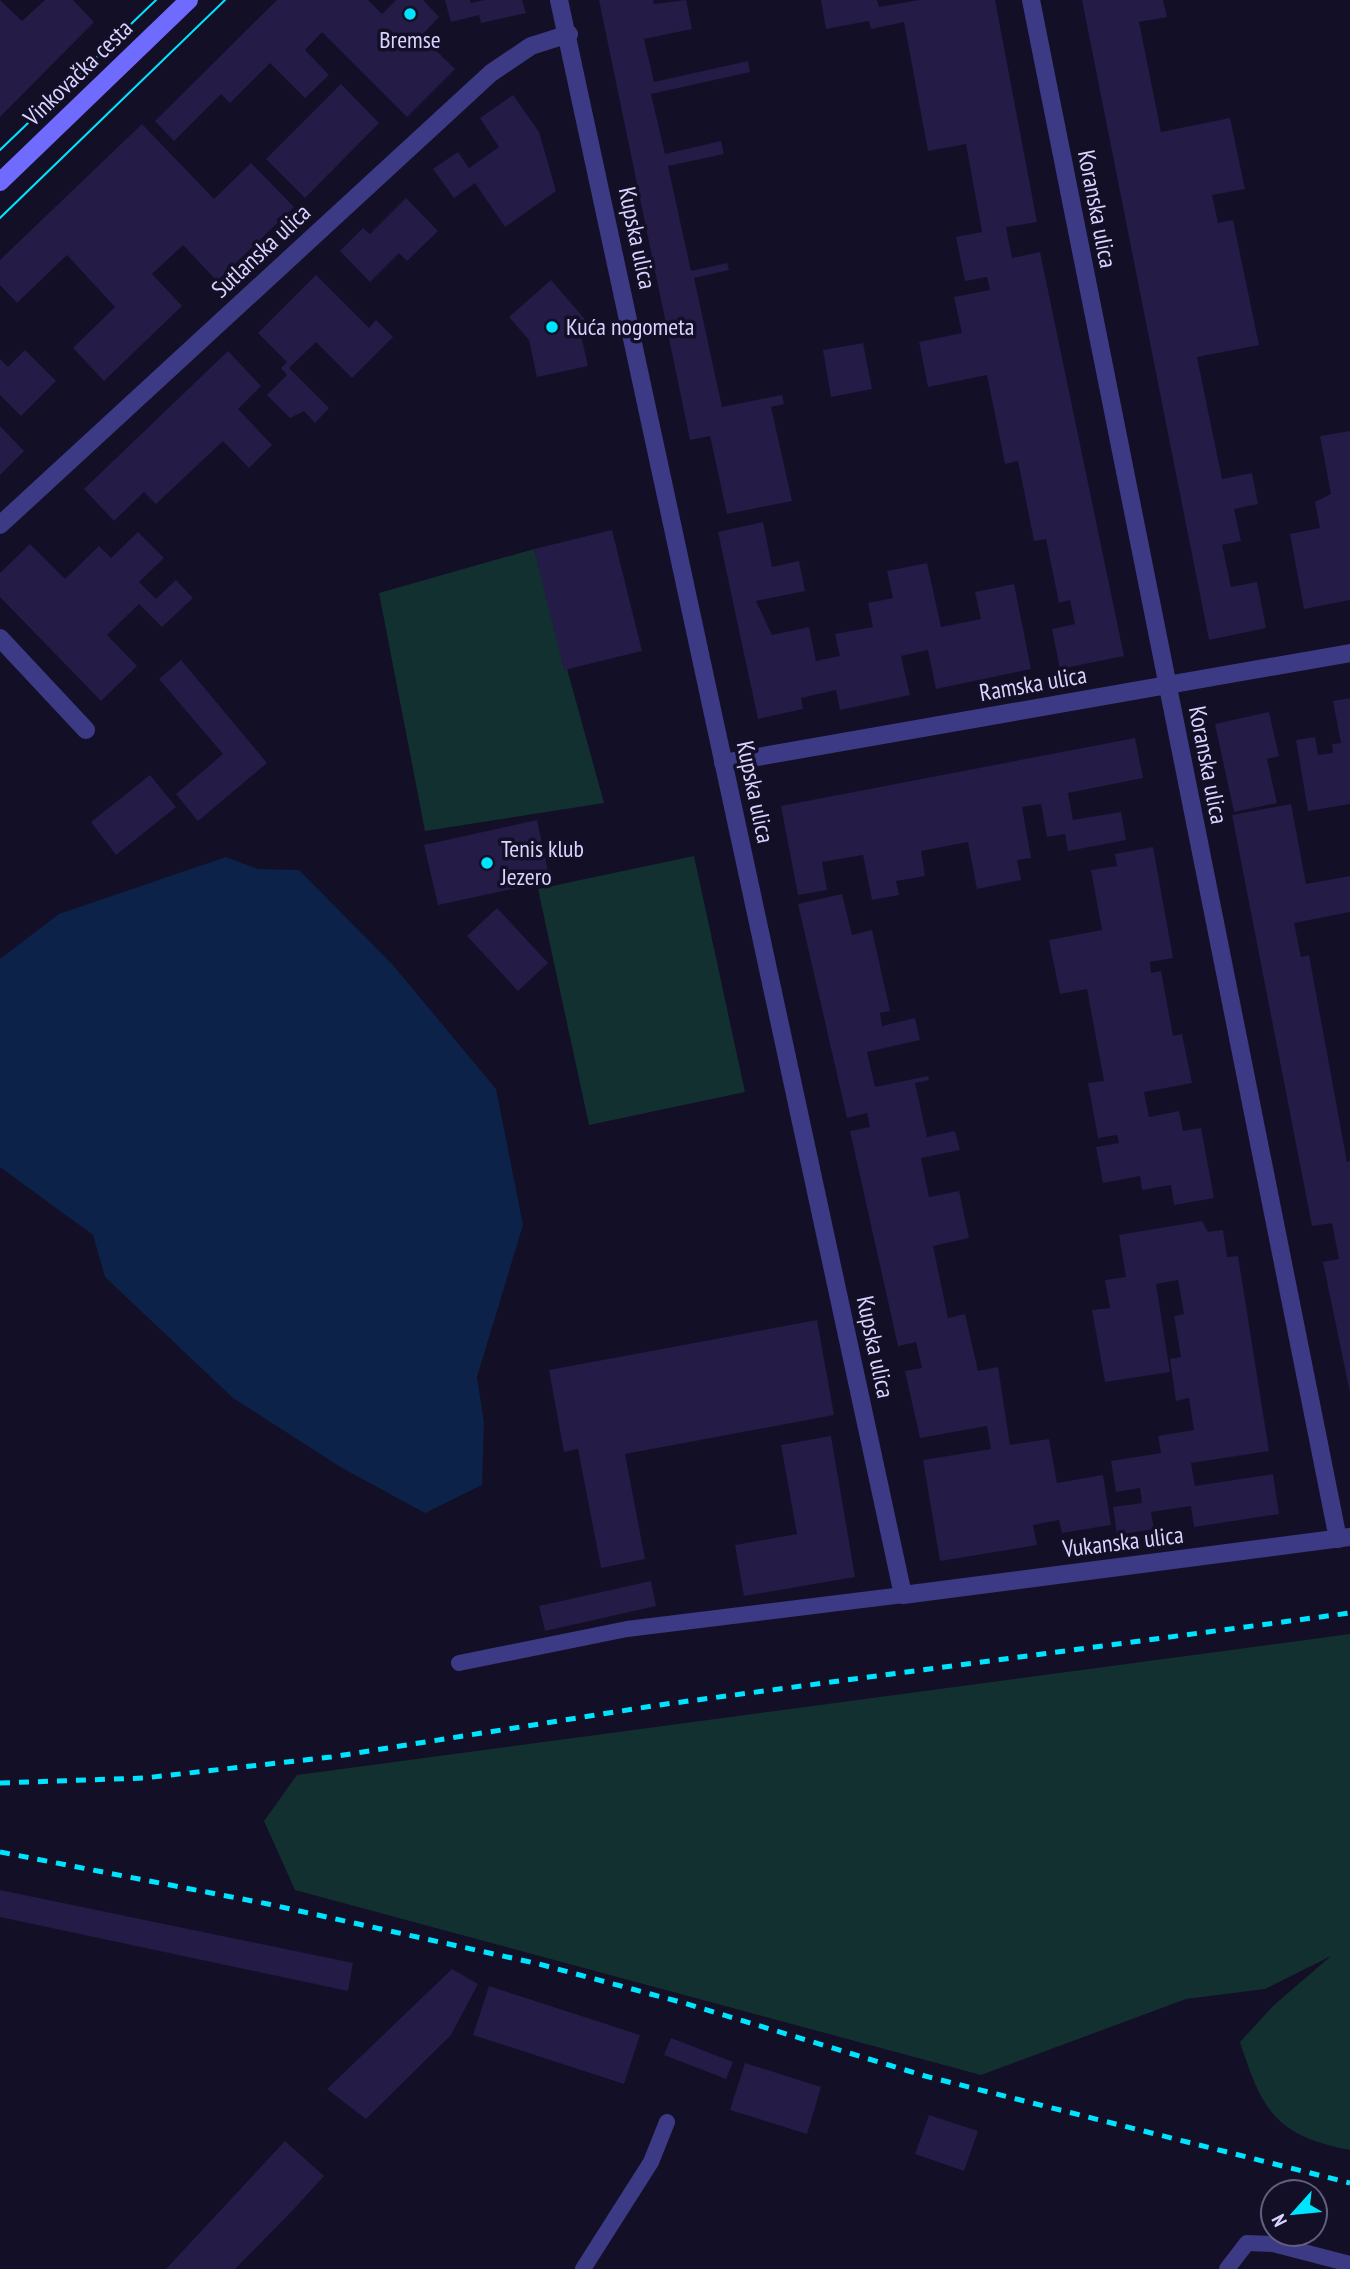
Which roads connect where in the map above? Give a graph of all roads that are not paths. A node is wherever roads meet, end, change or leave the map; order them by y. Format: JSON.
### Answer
{"nodes":[{"id":1,"x":189,"y":0,"type":"edge"},
{"id":2,"x":559,"y":0,"type":"edge"},
{"id":3,"x":1031,"y":0,"type":"edge"},
{"id":4,"x":569,"y":34,"type":"junction"},
{"id":5,"x":0,"y":182,"type":"edge"},
{"id":6,"x":0,"y":525,"type":"edge"},
{"id":7,"x":0,"y":638,"type":"edge"},
{"id":8,"x":1350,"y":653,"type":"edge"},
{"id":9,"x":1167,"y":685,"type":"junction"},
{"id":10,"x":86,"y":730,"type":"dead end"},
{"id":11,"x":723,"y":763,"type":"junction"},
{"id":12,"x":1344,"y":1538,"type":"edge"},
{"id":13,"x":903,"y":1595,"type":"junction"},
{"id":14,"x":459,"y":1663,"type":"dead end"},
{"id":15,"x":667,"y":2122,"type":"dead end"},
{"id":16,"x":1350,"y":2264,"type":"edge"},
{"id":17,"x":583,"y":2269,"type":"edge"},
{"id":18,"x":1227,"y":2269,"type":"edge"}],
"edges":[{"from":1,"to":5,"type":"main road","name":"Vinkovačka cesta"},
{"from":2,"to":4,"type":"street","name":"Kupska ulica"},
{"from":3,"to":9,"type":"street","name":"Koranska ulica"},
{"from":4,"to":6,"type":"street","name":"Sutlanska ulica"},
{"from":4,"to":11,"type":"street","name":"Kupska ulica"},
{"from":7,"to":10,"type":"street"},
{"from":8,"to":9,"type":"street","name":"Ramska ulica"},
{"from":9,"to":11,"type":"street","name":"Ramska ulica"},
{"from":9,"to":12,"type":"street","name":"Koranska ulica"},
{"from":11,"to":13,"type":"street","name":"Kupska ulica"},
{"from":12,"to":13,"type":"street","name":"Vukanska ulica"},
{"from":13,"to":14,"type":"lane"},
{"from":15,"to":17,"type":"lane"},
{"from":16,"to":18,"type":"lane"}]}
